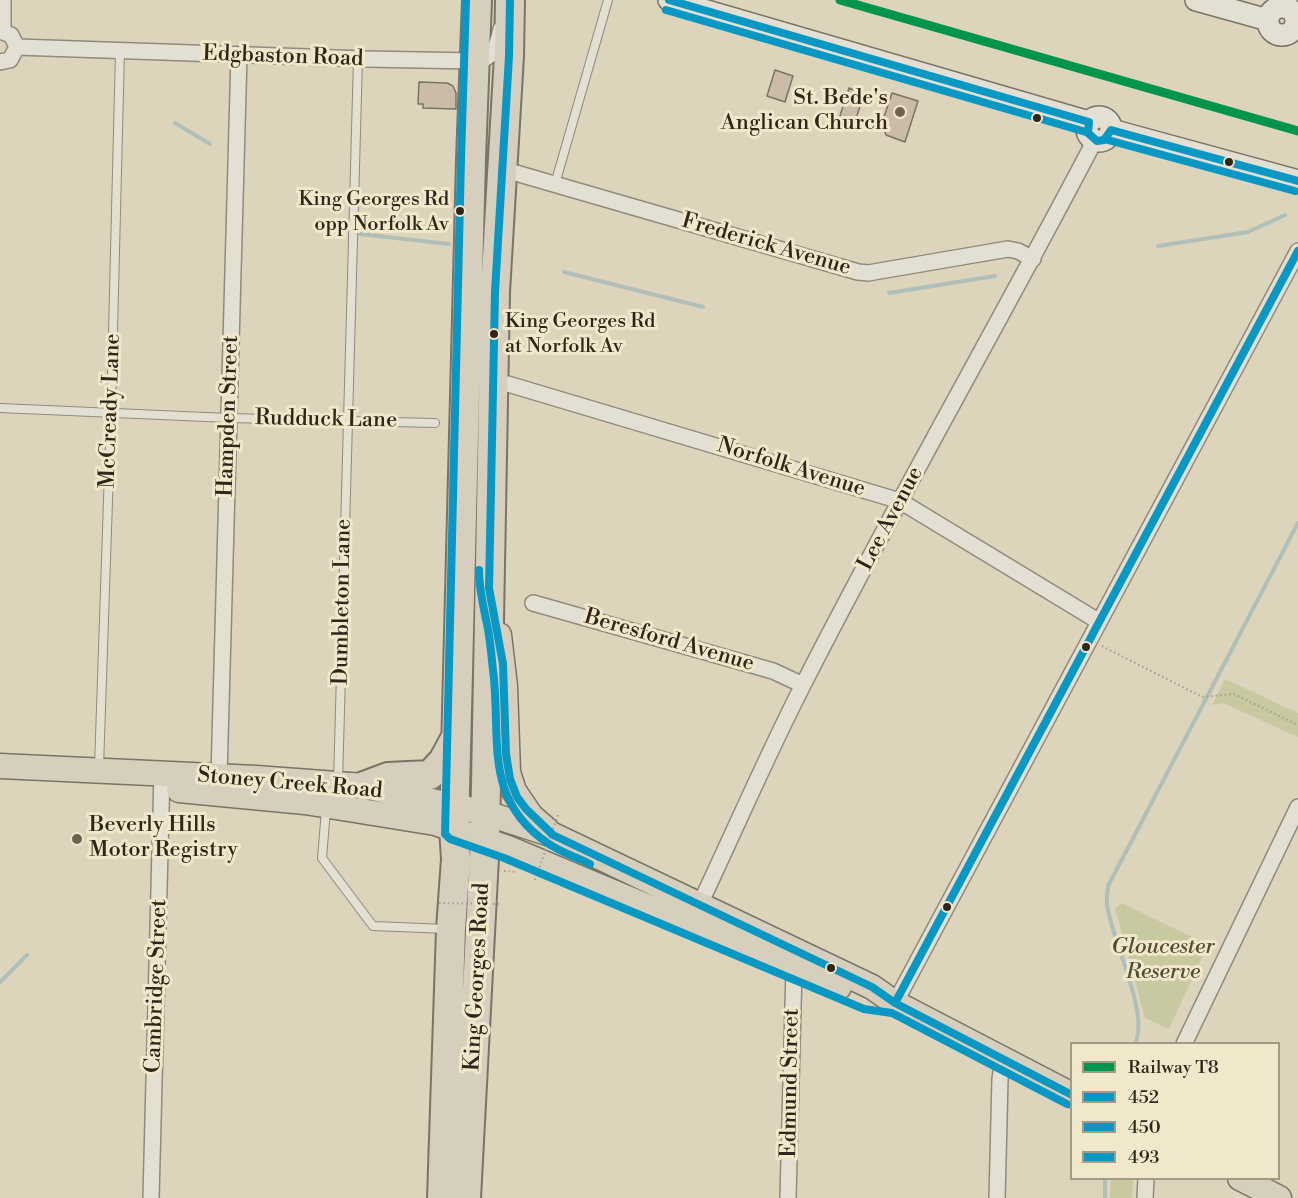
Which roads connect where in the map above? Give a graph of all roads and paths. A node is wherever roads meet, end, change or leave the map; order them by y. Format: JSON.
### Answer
{"nodes":[{"id":1,"x":3,"y":0,"type":"edge"},
{"id":2,"x":477,"y":0,"type":"edge"},
{"id":3,"x":508,"y":0,"type":"edge"},
{"id":4,"x":608,"y":0,"type":"edge"},
{"id":5,"x":669,"y":0,"type":"edge"},
{"id":6,"x":1196,"y":0,"type":"edge"},
{"id":7,"x":1292,"y":15,"type":"edge"},
{"id":8,"x":1,"y":31,"type":"edge"},
{"id":9,"x":17,"y":47,"type":"junction"},
{"id":10,"x":120,"y":51,"type":"junction"},
{"id":11,"x":239,"y":55,"type":"junction"},
{"id":12,"x":358,"y":59,"type":"junction"},
{"id":13,"x":474,"y":60,"type":"junction"},
{"id":14,"x":0,"y":62,"type":"edge"},
{"id":15,"x":0,"y":79,"type":"edge"},
{"id":16,"x":1098,"y":130,"type":"junction"},
{"id":17,"x":502,"y":169,"type":"junction"},
{"id":18,"x":1298,"y":181,"type":"edge"},
{"id":19,"x":555,"y":184,"type":"junction"},
{"id":20,"x":1298,"y":251,"type":"edge"},
{"id":21,"x":1033,"y":259,"type":"junction"},
{"id":22,"x":493,"y":384,"type":"junction"},
{"id":23,"x":0,"y":408,"type":"edge"},
{"id":24,"x":111,"y":412,"type":"junction"},
{"id":25,"x":229,"y":418,"type":"junction"},
{"id":26,"x":347,"y":420,"type":"junction"},
{"id":27,"x":435,"y":423,"type":"dead end"},
{"id":28,"x":900,"y":501,"type":"junction"},
{"id":29,"x":489,"y":588,"type":"junction"},
{"id":30,"x":533,"y":603,"type":"dead end"},
{"id":31,"x":1098,"y":621,"type":"junction"},
{"id":32,"x":803,"y":685,"type":"junction"},
{"id":33,"x":1298,"y":725,"type":"edge"},
{"id":34,"x":457,"y":735,"type":"junction"},
{"id":35,"x":0,"y":766,"type":"edge"},
{"id":36,"x":98,"y":770,"type":"junction"},
{"id":37,"x":219,"y":776,"type":"junction"},
{"id":38,"x":0,"y":778,"type":"edge"},
{"id":39,"x":162,"y":781,"type":"junction"},
{"id":40,"x":351,"y":785,"type":"junction"},
{"id":41,"x":327,"y":805,"type":"junction"},
{"id":42,"x":1298,"y":807,"type":"edge"},
{"id":43,"x":455,"y":817,"type":"junction"},
{"id":44,"x":555,"y":825,"type":"junction"},
{"id":45,"x":485,"y":826,"type":"junction"},
{"id":46,"x":501,"y":870,"type":"dead end"},
{"id":47,"x":515,"y":872,"type":"dead end"},
{"id":48,"x":535,"y":880,"type":"dead end"},
{"id":49,"x":439,"y":903,"type":"dead end"},
{"id":50,"x":500,"y":904,"type":"dead end"},
{"id":51,"x":700,"y":904,"type":"junction"},
{"id":52,"x":451,"y":929,"type":"junction"},
{"id":53,"x":794,"y":969,"type":"junction"},
{"id":54,"x":895,"y":1003,"type":"junction"},
{"id":55,"x":1185,"y":1042,"type":"edge"},
{"id":56,"x":1003,"y":1060,"type":"junction"},
{"id":57,"x":1070,"y":1094,"type":"edge"},
{"id":58,"x":1146,"y":1180,"type":"edge"},
{"id":59,"x":1242,"y":1180,"type":"edge"},
{"id":60,"x":151,"y":1198,"type":"edge"},
{"id":61,"x":442,"y":1198,"type":"edge"},
{"id":62,"x":466,"y":1198,"type":"edge"},
{"id":63,"x":788,"y":1198,"type":"edge"},
{"id":64,"x":997,"y":1198,"type":"edge"},
{"id":65,"x":1145,"y":1198,"type":"edge"},
{"id":66,"x":1279,"y":1198,"type":"edge"}],
"edges":[{"from":1,"to":8,"type":"street"},
{"from":2,"to":13,"type":"highway","name":"King Georges Road"},
{"from":3,"to":13,"type":"street"},
{"from":3,"to":17,"type":"highway","name":"King Georges Road"},
{"from":4,"to":19,"type":"lane"},
{"from":5,"to":16,"type":"street"},
{"from":6,"to":7,"type":"street"},
{"from":8,"to":9,"type":"street"},
{"from":9,"to":10,"type":"street","name":"Edgbaston Road"},
{"from":9,"to":14,"type":"street"},
{"from":10,"to":11,"type":"street","name":"Edgbaston Road"},
{"from":10,"to":24,"type":"lane","name":"McCready Lane"},
{"from":11,"to":12,"type":"street","name":"Edgbaston Road"},
{"from":11,"to":25,"type":"street","name":"Hampden Street"},
{"from":12,"to":13,"type":"street","name":"Edgbaston Road"},
{"from":12,"to":26,"type":"lane","name":"Dumbleton Lane"},
{"from":13,"to":34,"type":"highway","name":"King Georges Road"},
{"from":14,"to":15,"type":"street"},
{"from":16,"to":18,"type":"street"},
{"from":16,"to":21,"type":"street","name":"Lee Avenue"},
{"from":17,"to":19,"type":"street","name":"Frederick Avenue"},
{"from":17,"to":22,"type":"highway","name":"King Georges Road"},
{"from":19,"to":21,"type":"street","name":"Frederick Avenue"},
{"from":20,"to":31,"type":"street"},
{"from":21,"to":28,"type":"street","name":"Lee Avenue"},
{"from":22,"to":28,"type":"street","name":"Norfolk Avenue"},
{"from":22,"to":29,"type":"highway","name":"King Georges Road"},
{"from":23,"to":24,"type":"lane","name":"Rudduck Lane"},
{"from":24,"to":25,"type":"lane","name":"Rudduck Lane"},
{"from":24,"to":36,"type":"lane","name":"McCready Lane"},
{"from":25,"to":26,"type":"lane","name":"Rudduck Lane"},
{"from":25,"to":37,"type":"street","name":"Hampden Street"},
{"from":26,"to":27,"type":"lane","name":"Rudduck Lane"},
{"from":26,"to":40,"type":"lane","name":"Dumbleton Lane"},
{"from":28,"to":31,"type":"street","name":"Norfolk Avenue"},
{"from":28,"to":32,"type":"street","name":"Lee Avenue"},
{"from":29,"to":44,"type":"main road"},
{"from":29,"to":45,"type":"highway","name":"King Georges Road"},
{"from":30,"to":32,"type":"street","name":"Beresford Avenue"},
{"from":31,"to":33,"type":"path"},
{"from":31,"to":54,"type":"street"},
{"from":32,"to":51,"type":"street","name":"Lee Avenue"},
{"from":34,"to":40,"type":"highway"},
{"from":34,"to":43,"type":"highway","name":"King Georges Road"},
{"from":35,"to":36,"type":"main road","name":"Stoney Creek Road"},
{"from":36,"to":39,"type":"main road","name":"Stoney Creek Road"},
{"from":37,"to":39,"type":"main road","name":"Stoney Creek Road"},
{"from":37,"to":40,"type":"main road","name":"Stoney Creek Road"},
{"from":38,"to":39,"type":"main road","name":"Stoney Creek Road"},
{"from":39,"to":41,"type":"main road","name":"Stoney Creek Road"},
{"from":39,"to":60,"type":"street","name":"Cambridge Street"},
{"from":40,"to":43,"type":"main road","name":"Stoney Creek Road"},
{"from":41,"to":43,"type":"main road","name":"Stoney Creek Road"},
{"from":41,"to":52,"type":"lane"},
{"from":42,"to":55,"type":"street"},
{"from":43,"to":45,"type":"main road","name":"Stoney Creek Road"},
{"from":43,"to":52,"type":"highway","name":"King Georges Road"},
{"from":44,"to":45,"type":"main road","name":"Stoney Creek Road"},
{"from":44,"to":48,"type":"path","bridge":true},
{"from":44,"to":51,"type":"main road","name":"Stoney Creek Road"},
{"from":45,"to":53,"type":"main road","name":"Stoney Creek Road"},
{"from":45,"to":62,"type":"highway","name":"King Georges Road"},
{"from":46,"to":47,"type":"path"},
{"from":49,"to":50,"type":"path","bridge":true},
{"from":51,"to":54,"type":"main road","name":"Stoney Creek Road"},
{"from":52,"to":61,"type":"highway","name":"King Georges Road"},
{"from":53,"to":54,"type":"main road","name":"Stoney Creek Road"},
{"from":53,"to":63,"type":"street","name":"Edmund Street"},
{"from":54,"to":56,"type":"main road","name":"Stoney Creek Road"},
{"from":56,"to":57,"type":"main road","name":"Stoney Creek Road"},
{"from":56,"to":64,"type":"street"},
{"from":58,"to":65,"type":"street"},
{"from":59,"to":66,"type":"main road"}]}
